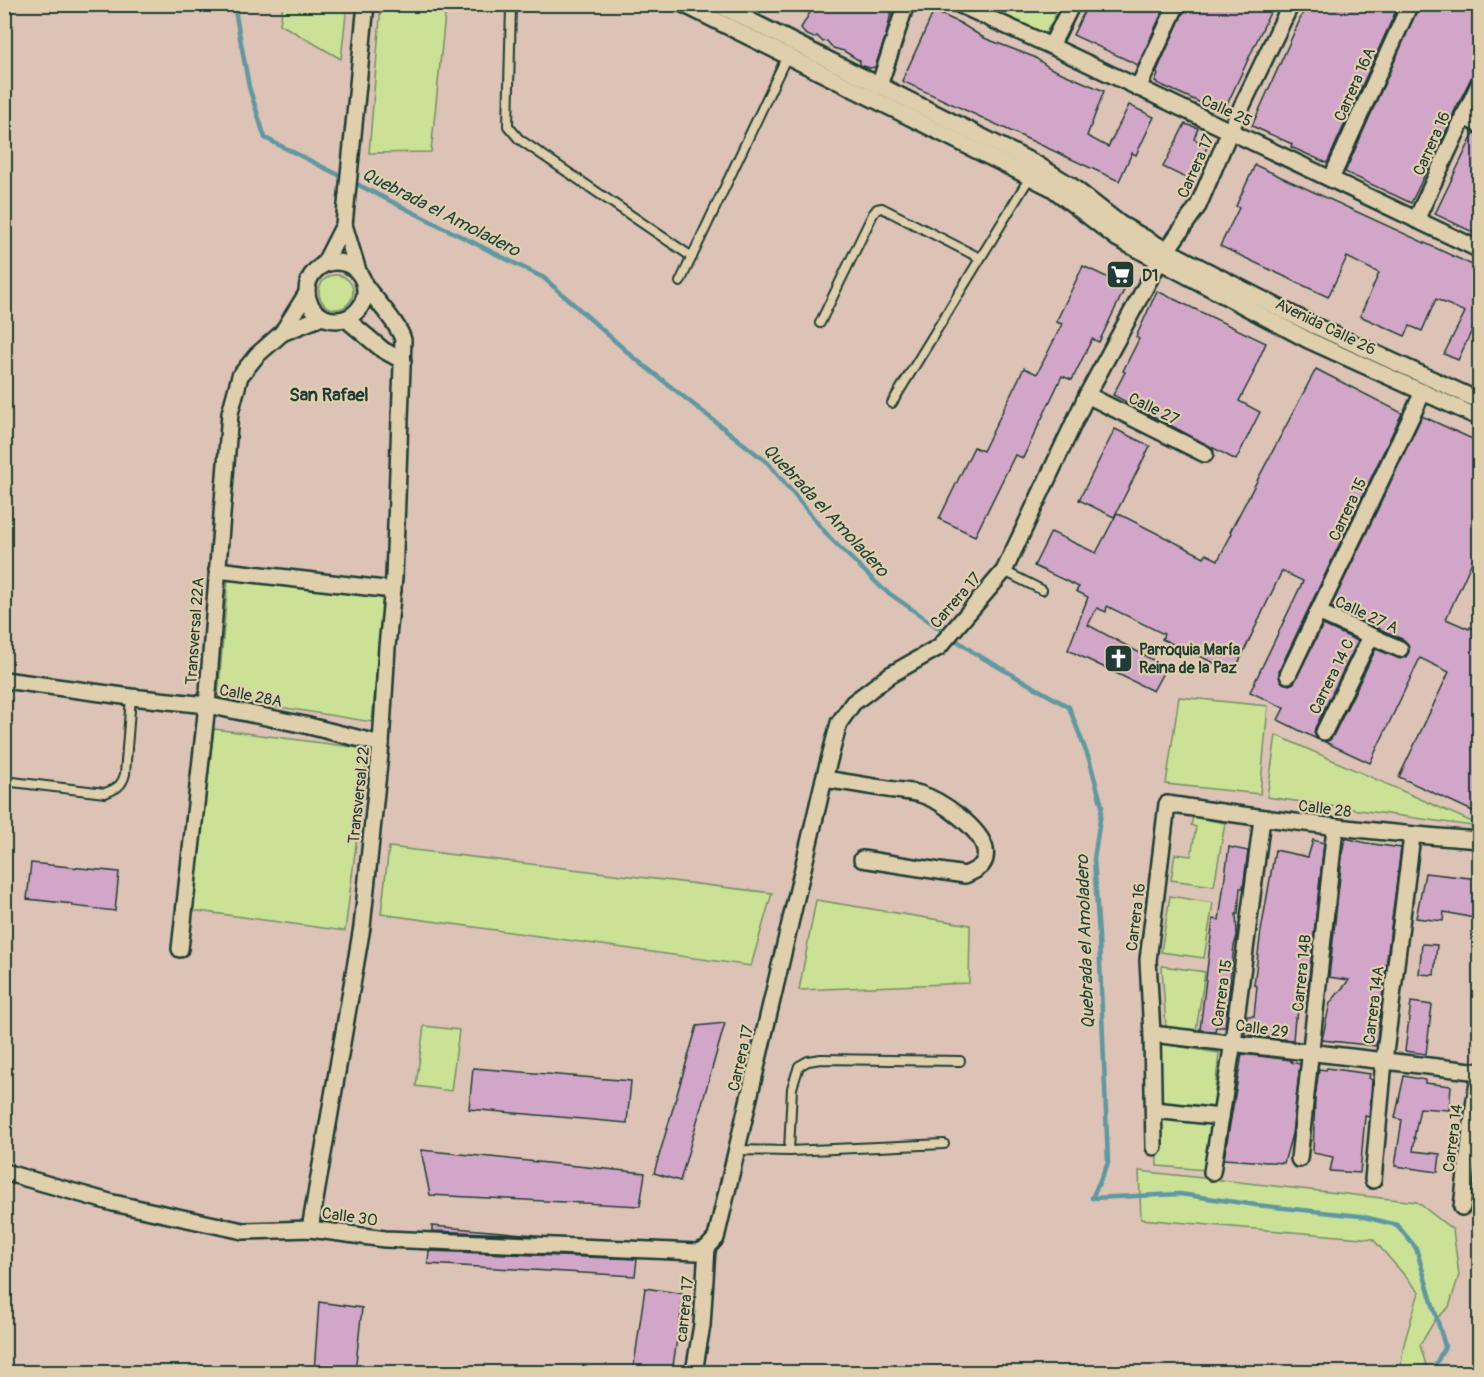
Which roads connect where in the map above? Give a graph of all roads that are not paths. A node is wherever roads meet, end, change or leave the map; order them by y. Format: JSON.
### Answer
{"nodes":[{"id":1,"x":366,"y":4,"type":"edge"},
{"id":2,"x":683,"y":4,"type":"edge"},
{"id":3,"x":717,"y":4,"type":"edge"},
{"id":4,"x":906,"y":4,"type":"edge"},
{"id":5,"x":958,"y":4,"type":"edge"},
{"id":6,"x":1072,"y":4,"type":"edge"},
{"id":7,"x":1177,"y":4,"type":"edge"},
{"id":8,"x":1291,"y":4,"type":"edge"},
{"id":9,"x":1410,"y":4,"type":"edge"},
{"id":10,"x":511,"y":7,"type":"dead end"},
{"id":11,"x":1051,"y":46,"type":"junction"},
{"id":12,"x":787,"y":56,"type":"junction"},
{"id":13,"x":1479,"y":82,"type":"edge"},
{"id":14,"x":879,"y":86,"type":"junction"},
{"id":15,"x":1138,"y":88,"type":"junction"},
{"id":16,"x":1463,"y":116,"type":"junction"},
{"id":17,"x":1479,"y":124,"type":"edge"},
{"id":18,"x":1230,"y":131,"type":"junction"},
{"id":19,"x":1030,"y":177,"type":"junction"},
{"id":20,"x":1331,"y":179,"type":"junction"},
{"id":21,"x":1416,"y":220,"type":"junction"},
{"id":22,"x":344,"y":225,"type":"junction"},
{"id":23,"x":1479,"y":250,"type":"edge"},
{"id":24,"x":1164,"y":255,"type":"junction"},
{"id":25,"x":692,"y":257,"type":"junction"},
{"id":26,"x":980,"y":258,"type":"junction"},
{"id":27,"x":324,"y":264,"type":"junction"},
{"id":28,"x":358,"y":271,"type":"junction"},
{"id":29,"x":680,"y":282,"type":"dead end"},
{"id":30,"x":366,"y":287,"type":"junction"},
{"id":31,"x":307,"y":293,"type":"junction"},
{"id":32,"x":322,"y":317,"type":"junction"},
{"id":33,"x":346,"y":319,"type":"junction"},
{"id":34,"x":820,"y":323,"type":"dead end"},
{"id":35,"x":282,"y":333,"type":"junction"},
{"id":36,"x":403,"y":361,"type":"junction"},
{"id":37,"x":1423,"y":392,"type":"junction"},
{"id":38,"x":1087,"y":395,"type":"junction"},
{"id":39,"x":1479,"y":401,"type":"edge"},
{"id":40,"x":892,"y":403,"type":"dead end"},
{"id":41,"x":1479,"y":418,"type":"edge"},
{"id":42,"x":1205,"y":454,"type":"dead end"},
{"id":43,"x":217,"y":570,"type":"junction"},
{"id":44,"x":1004,"y":571,"type":"junction"},
{"id":45,"x":393,"y":590,"type":"junction"},
{"id":46,"x":1042,"y":590,"type":"dead end"},
{"id":47,"x":1318,"y":612,"type":"junction"},
{"id":48,"x":1371,"y":636,"type":"junction"},
{"id":49,"x":1400,"y":650,"type":"dead end"},
{"id":50,"x":1288,"y":675,"type":"dead end"},
{"id":51,"x":4,"y":680,"type":"edge"},
{"id":52,"x":130,"y":697,"type":"junction"},
{"id":53,"x":207,"y":705,"type":"junction"},
{"id":54,"x":1324,"y":732,"type":"dead end"},
{"id":55,"x":381,"y":744,"type":"junction"},
{"id":56,"x":824,"y":779,"type":"junction"},
{"id":57,"x":4,"y":781,"type":"edge"},
{"id":58,"x":1167,"y":804,"type":"joint"},
{"id":59,"x":1262,"y":819,"type":"junction"},
{"id":60,"x":1335,"y":828,"type":"junction"},
{"id":61,"x":1412,"y":836,"type":"junction"},
{"id":62,"x":1479,"y":840,"type":"edge"},
{"id":63,"x":862,"y":859,"type":"dead end"},
{"id":64,"x":180,"y":949,"type":"dead end"},
{"id":65,"x":1152,"y":1034,"type":"junction"},
{"id":66,"x":1233,"y":1042,"type":"junction"},
{"id":67,"x":1311,"y":1053,"type":"junction"},
{"id":68,"x":1384,"y":1060,"type":"junction"},
{"id":69,"x":960,"y":1061,"type":"dead end"},
{"id":70,"x":1479,"y":1073,"type":"edge"},
{"id":71,"x":1477,"y":1100,"type":"edge"},
{"id":72,"x":1154,"y":1110,"type":"junction"},
{"id":73,"x":1221,"y":1117,"type":"junction"},
{"id":74,"x":944,"y":1144,"type":"dead end"},
{"id":75,"x":1154,"y":1148,"type":"dead end"},
{"id":76,"x":737,"y":1150,"type":"junction"},
{"id":77,"x":789,"y":1151,"type":"junction"},
{"id":78,"x":1299,"y":1159,"type":"dead end"},
{"id":79,"x":4,"y":1172,"type":"edge"},
{"id":80,"x":1212,"y":1172,"type":"dead end"},
{"id":81,"x":1373,"y":1180,"type":"dead end"},
{"id":82,"x":1462,"y":1207,"type":"dead end"},
{"id":83,"x":310,"y":1229,"type":"junction"},
{"id":84,"x":702,"y":1250,"type":"junction"},
{"id":85,"x":694,"y":1372,"type":"edge"}],
"edges":[{"from":1,"to":22,"type":"street"},
{"from":2,"to":12,"type":"street"},
{"from":3,"to":14,"type":"street"},
{"from":4,"to":14,"type":"street"},
{"from":5,"to":11,"type":"street","name":"Calle 25"},
{"from":6,"to":11,"type":"street"},
{"from":7,"to":15,"type":"street"},
{"from":8,"to":18,"type":"street","name":"Carrera 17"},
{"from":9,"to":20,"type":"street","name":"Carrera 16A"},
{"from":10,"to":25,"type":"lane"},
{"from":11,"to":15,"type":"street","name":"Calle 25"},
{"from":12,"to":19,"type":"street"},
{"from":12,"to":25,"type":"lane"},
{"from":13,"to":16,"type":"street","name":"Carrera 16"},
{"from":14,"to":24,"type":"street"},
{"from":15,"to":18,"type":"street","name":"Calle 25"},
{"from":16,"to":17,"type":"street"},
{"from":16,"to":21,"type":"street","name":"Carrera 16"},
{"from":18,"to":20,"type":"street","name":"Calle 25"},
{"from":18,"to":24,"type":"street","name":"Carrera 17"},
{"from":19,"to":24,"type":"street"},
{"from":19,"to":26,"type":"lane"},
{"from":20,"to":21,"type":"street","name":"Calle 25"},
{"from":21,"to":23,"type":"street","name":"Calle 25"},
{"from":22,"to":27,"type":"street"},
{"from":22,"to":28,"type":"street"},
{"from":24,"to":37,"type":"street","name":"Avenida Calle 26"},
{"from":24,"to":38,"type":"street","name":"Carrera 17"},
{"from":24,"to":39,"type":"street","name":"Avenida Calle 26"},
{"from":25,"to":29,"type":"lane"},
{"from":26,"to":34,"type":"lane"},
{"from":26,"to":40,"type":"lane"},
{"from":27,"to":28,"type":"street"},
{"from":27,"to":31,"type":"street"},
{"from":28,"to":30,"type":"street"},
{"from":30,"to":33,"type":"street"},
{"from":30,"to":36,"type":"street","name":"Transversal 22"},
{"from":31,"to":32,"type":"street"},
{"from":31,"to":35,"type":"street"},
{"from":32,"to":33,"type":"street"},
{"from":32,"to":35,"type":"street"},
{"from":33,"to":36,"type":"street"},
{"from":35,"to":43,"type":"street","name":"Transversal 22A"},
{"from":36,"to":45,"type":"street","name":"Transversal 22"},
{"from":37,"to":41,"type":"street","name":"Avenida Calle 26"},
{"from":37,"to":47,"type":"street","name":"Carrera 15"},
{"from":38,"to":42,"type":"street","name":"Calle 27"},
{"from":38,"to":44,"type":"street","name":"Carrera 17"},
{"from":43,"to":45,"type":"street"},
{"from":43,"to":53,"type":"street","name":"Transversal 22A"},
{"from":44,"to":46,"type":"lane"},
{"from":44,"to":56,"type":"street","name":"Carrera 17"},
{"from":45,"to":55,"type":"street","name":"Transversal 22"},
{"from":47,"to":48,"type":"street","name":"Calle 27 A"},
{"from":47,"to":50,"type":"street","name":"Carrera 15"},
{"from":48,"to":49,"type":"street","name":"Calle 27 A"},
{"from":48,"to":54,"type":"street","name":"Carrera 14 C"},
{"from":51,"to":52,"type":"street","name":"Calle 28A"},
{"from":52,"to":53,"type":"street","name":"Calle 28A"},
{"from":52,"to":57,"type":"lane"},
{"from":53,"to":55,"type":"street","name":"Calle 28A"},
{"from":53,"to":64,"type":"street","name":"Transversal 22A"},
{"from":55,"to":83,"type":"street","name":"Transversal 22"},
{"from":56,"to":63,"type":"street"},
{"from":56,"to":76,"type":"street","name":"Carrera 17"},
{"from":58,"to":59,"type":"street","name":"Calle 28"},
{"from":58,"to":65,"type":"street","name":"Carrera 16"},
{"from":59,"to":60,"type":"street","name":"Calle 28"},
{"from":59,"to":66,"type":"street","name":"Carrera 15"},
{"from":60,"to":61,"type":"street","name":"Calle 28"},
{"from":60,"to":67,"type":"street","name":"Carrera 14B"},
{"from":61,"to":62,"type":"street","name":"Calle 28"},
{"from":61,"to":68,"type":"street","name":"Carrera 14A"},
{"from":65,"to":66,"type":"street","name":"Calle 29"},
{"from":65,"to":72,"type":"street"},
{"from":66,"to":67,"type":"street","name":"Calle 29"},
{"from":66,"to":73,"type":"street","name":"Carrera 15"},
{"from":67,"to":68,"type":"street","name":"Calle 29"},
{"from":67,"to":78,"type":"street","name":"Carrera 14B"},
{"from":68,"to":70,"type":"street","name":"Calle 29"},
{"from":68,"to":81,"type":"street","name":"Carrera 14A"},
{"from":69,"to":77,"type":"lane"},
{"from":70,"to":71,"type":"street","name":"Carrera 14"},
{"from":71,"to":82,"type":"street","name":"Carrera 14"},
{"from":72,"to":73,"type":"street"},
{"from":72,"to":75,"type":"street"},
{"from":73,"to":80,"type":"street","name":"Carrera 15"},
{"from":74,"to":77,"type":"lane"},
{"from":76,"to":77,"type":"lane"},
{"from":76,"to":84,"type":"street","name":"Carrera 17"},
{"from":79,"to":83,"type":"street","name":"Calle 30"},
{"from":83,"to":84,"type":"street","name":"Calle 30"},
{"from":84,"to":85,"type":"street","name":"carrera 17"}]}
